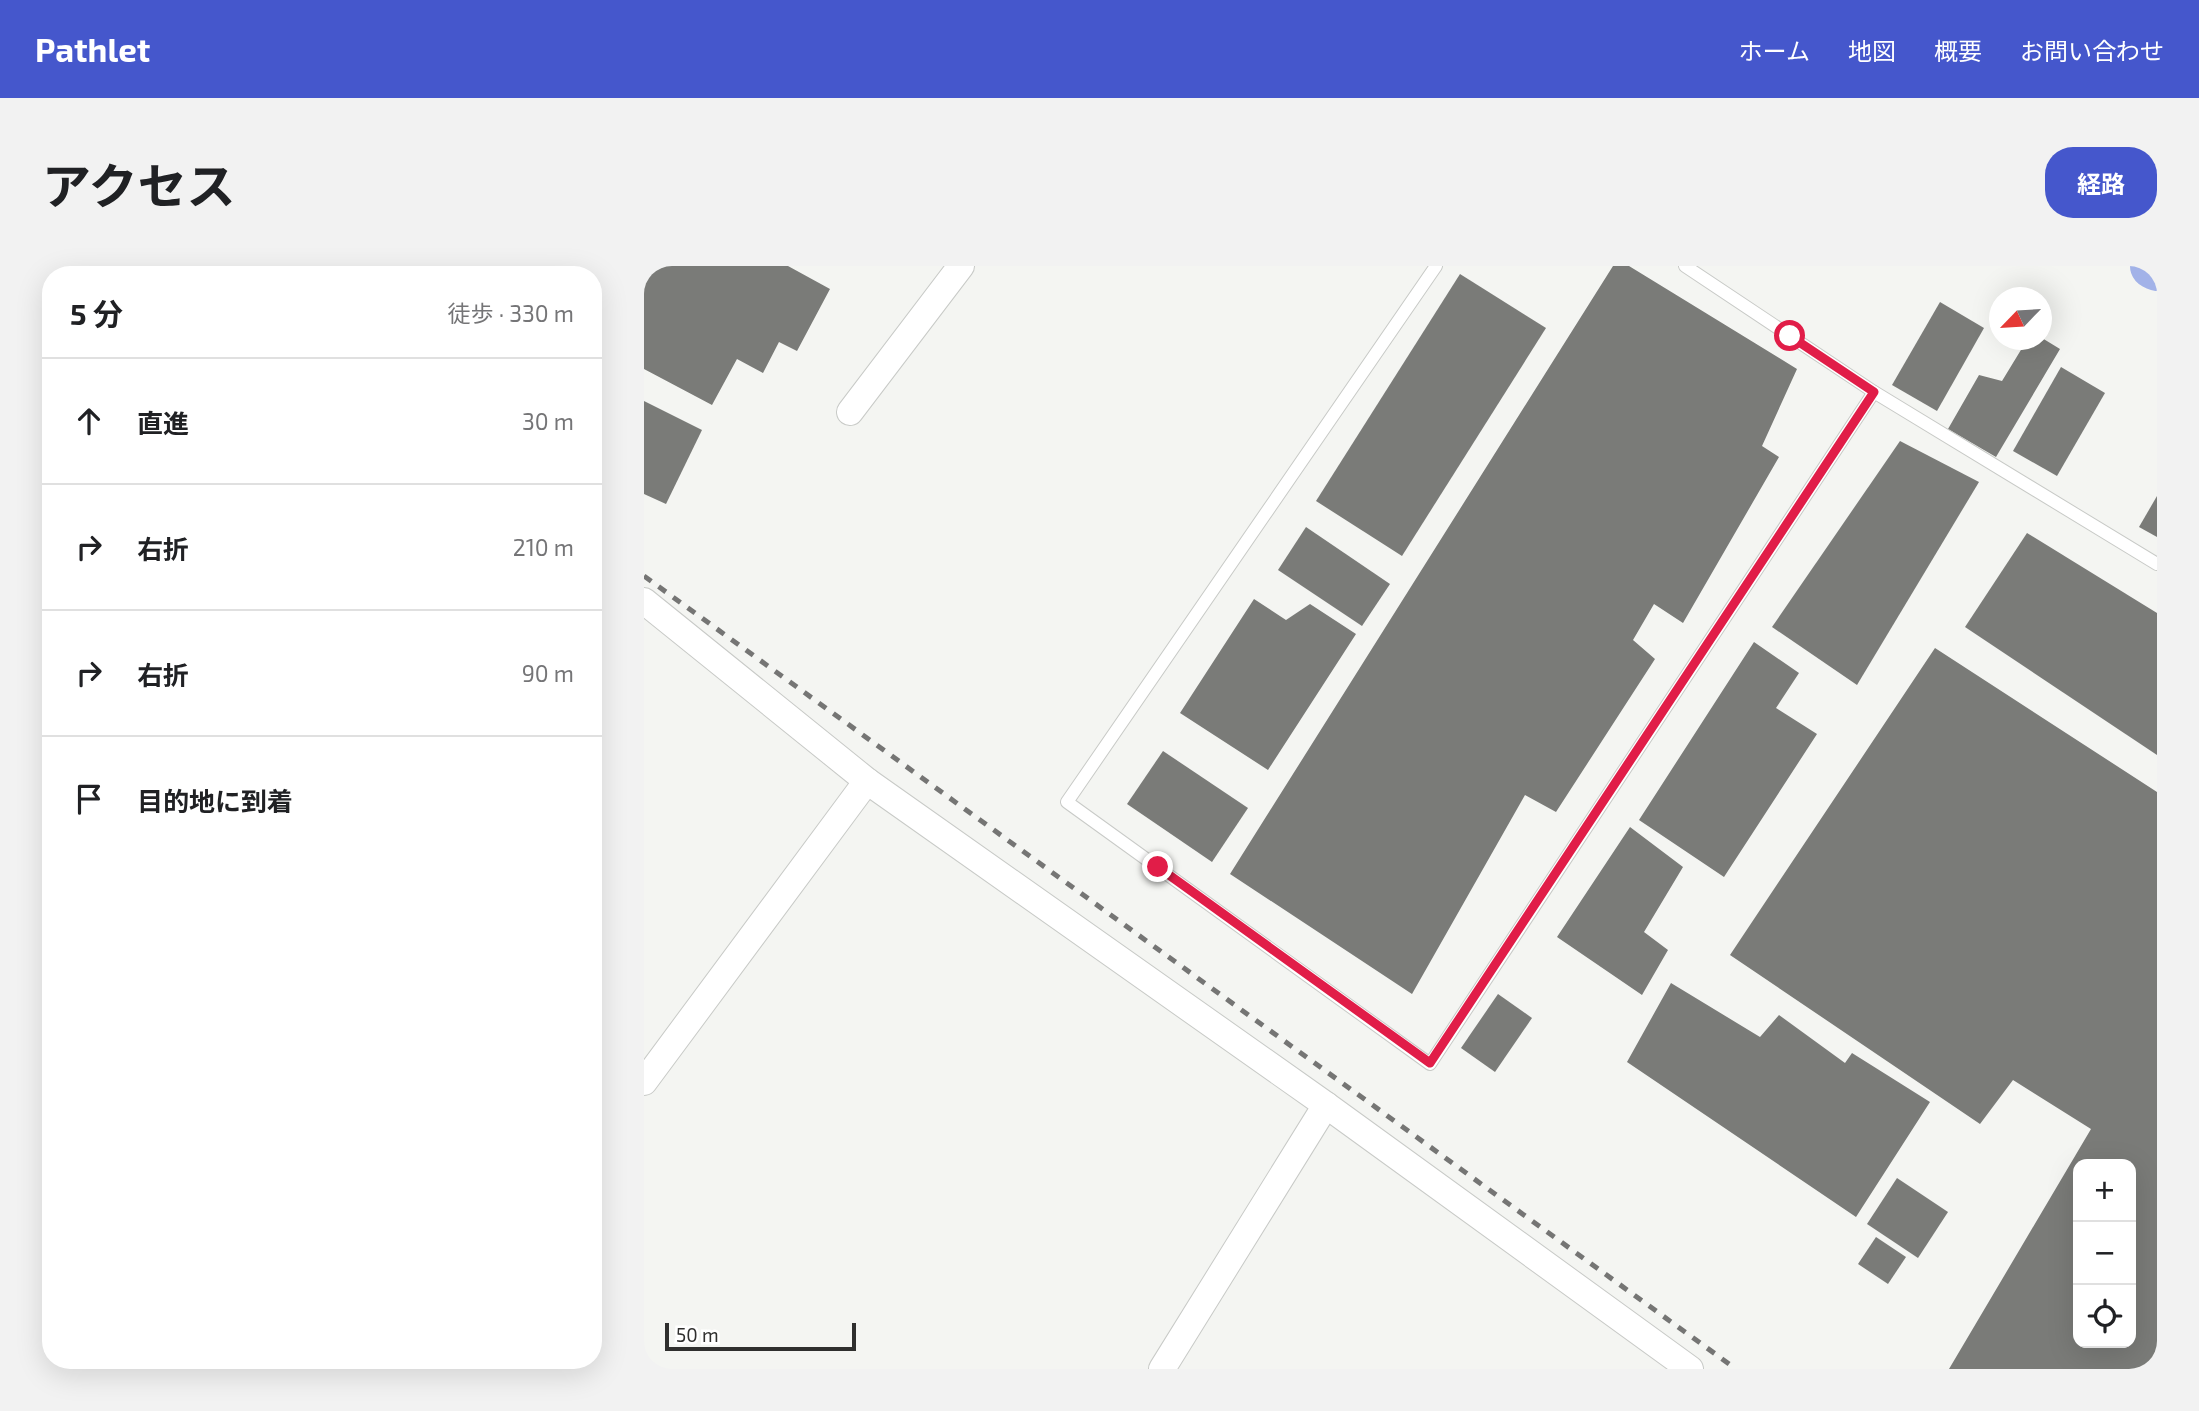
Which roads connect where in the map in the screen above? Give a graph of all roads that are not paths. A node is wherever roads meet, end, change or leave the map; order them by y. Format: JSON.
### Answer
{"nodes":[{"id":1,"x":961,"y":266,"type":"edge"},
{"id":2,"x":1436,"y":266,"type":"edge"},
{"id":3,"x":1685,"y":266,"type":"edge"},
{"id":4,"x":1874,"y":392,"type":"junction"},
{"id":5,"x":850,"y":412,"type":"dead end"},
{"id":6,"x":2157,"y":564,"type":"edge"},
{"id":7,"x":644,"y":601,"type":"edge"},
{"id":8,"x":867,"y":781,"type":"junction"},
{"id":9,"x":644,"y":1082,"type":"edge"},
{"id":10,"x":1326,"y":1105,"type":"junction"},
{"id":11,"x":1162,"y":1369,"type":"edge"},
{"id":12,"x":1690,"y":1369,"type":"edge"}],
"edges":[{"from":1,"to":5,"type":"street"},
{"from":2,"to":4,"type":"lane"},
{"from":3,"to":4,"type":"lane"},
{"from":4,"to":6,"type":"lane"},
{"from":7,"to":8,"type":"street"},
{"from":8,"to":9,"type":"street"},
{"from":8,"to":10,"type":"street"},
{"from":10,"to":11,"type":"street"},
{"from":10,"to":12,"type":"street"}]}
